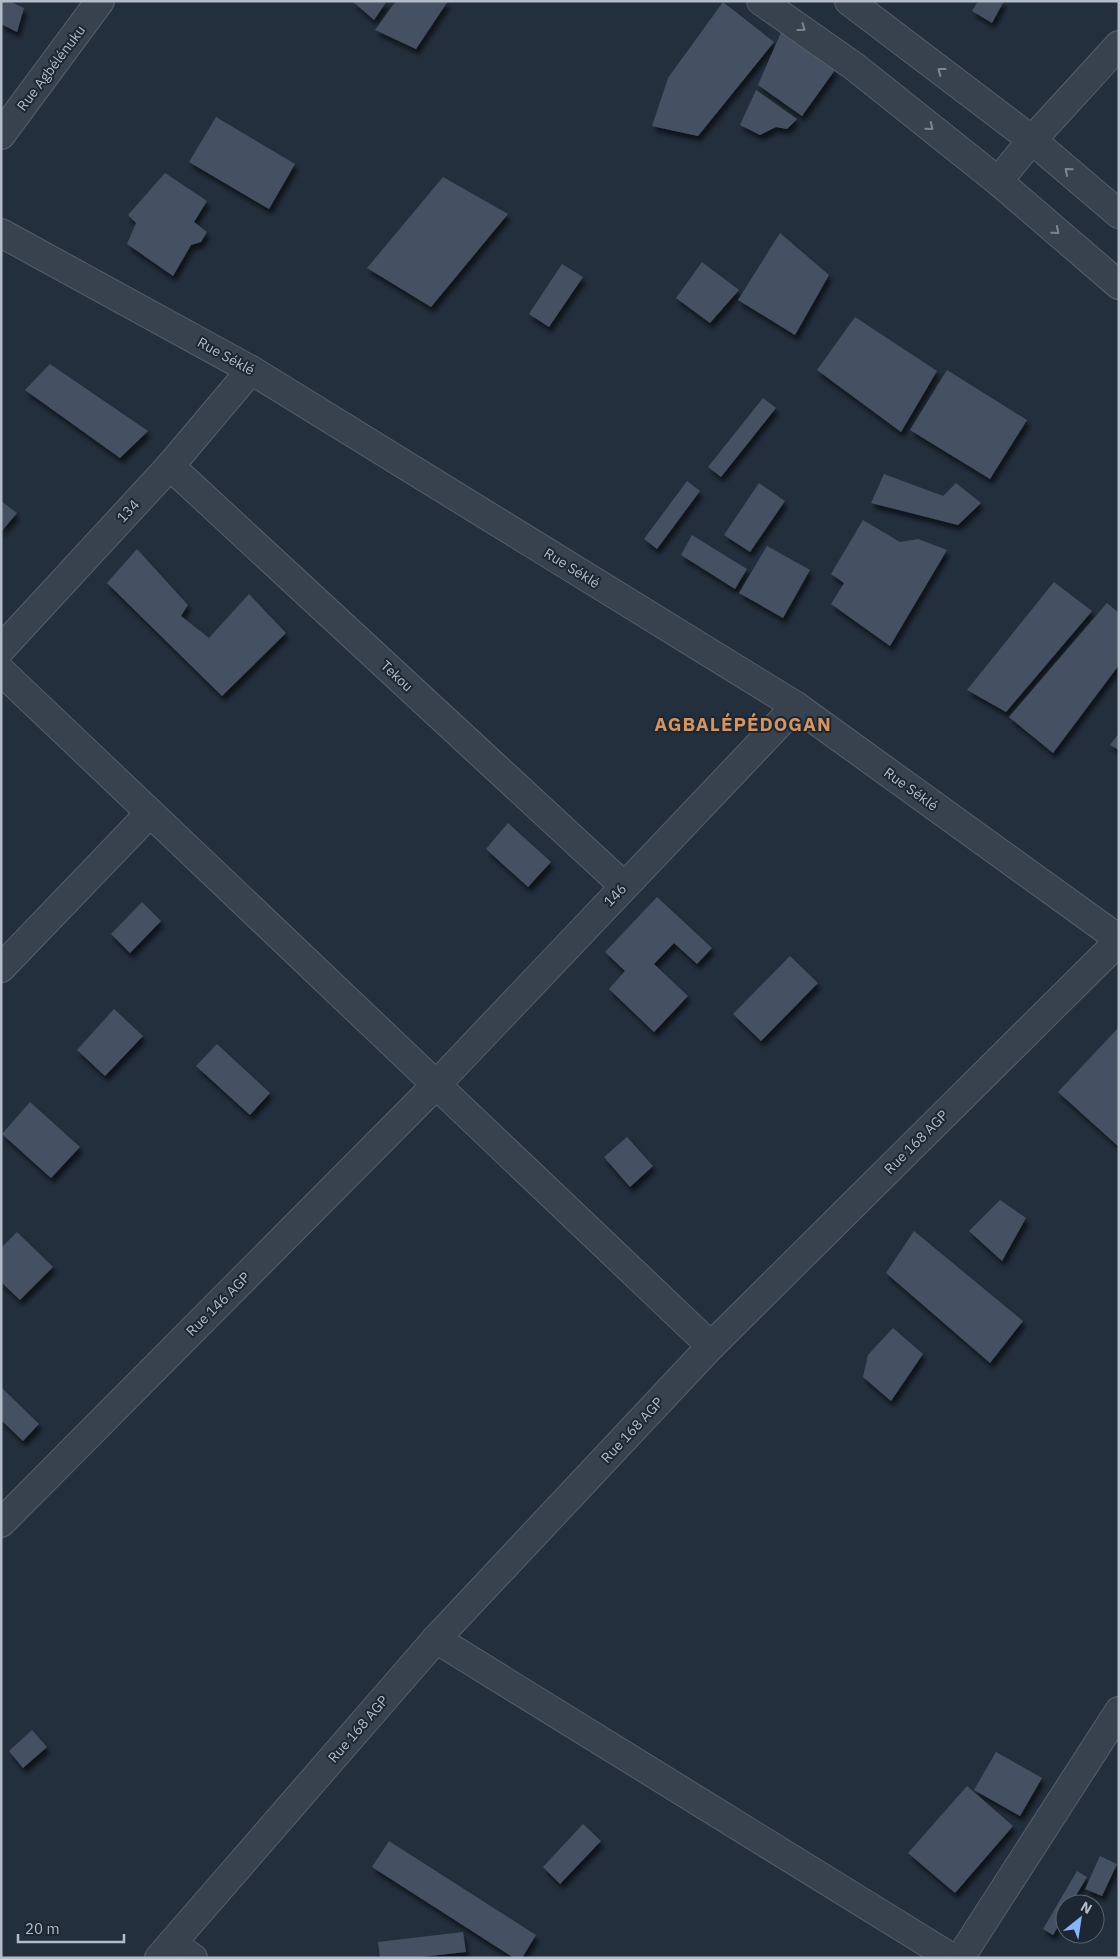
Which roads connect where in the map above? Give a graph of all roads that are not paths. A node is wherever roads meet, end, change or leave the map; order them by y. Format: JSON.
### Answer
{"nodes":[{"id":1,"x":100,"y":1,"type":"edge"},
{"id":2,"x":761,"y":1,"type":"edge"},
{"id":3,"x":849,"y":1,"type":"edge"},
{"id":4,"x":1119,"y":45,"type":"edge"},
{"id":5,"x":1,"y":135,"type":"edge"},
{"id":6,"x":1032,"y":140,"type":"junction"},
{"id":7,"x":998,"y":181,"type":"junction"},
{"id":8,"x":1119,"y":214,"type":"edge"},
{"id":9,"x":1,"y":233,"type":"edge"},
{"id":10,"x":1119,"y":284,"type":"edge"},
{"id":11,"x":251,"y":370,"type":"junction"},
{"id":12,"x":170,"y":466,"type":"junction"},
{"id":13,"x":1,"y":649,"type":"edge"},
{"id":14,"x":1,"y":671,"type":"edge"},
{"id":15,"x":796,"y":706,"type":"junction"},
{"id":16,"x":150,"y":813,"type":"junction"},
{"id":17,"x":624,"y":886,"type":"junction"},
{"id":18,"x":1119,"y":940,"type":"edge"},
{"id":19,"x":1,"y":968,"type":"edge"},
{"id":20,"x":436,"y":1084,"type":"junction"},
{"id":21,"x":710,"y":1346,"type":"junction"},
{"id":22,"x":1,"y":1523,"type":"edge"},
{"id":23,"x":436,"y":1639,"type":"junction"},
{"id":24,"x":1119,"y":1711,"type":"edge"},
{"id":25,"x":175,"y":1953,"type":"edge"},
{"id":26,"x":952,"y":1958,"type":"edge"},
{"id":27,"x":960,"y":1958,"type":"edge"}],
"edges":[{"from":1,"to":5,"type":"street","name":"Rue Agbélénuku"},
{"from":2,"to":7,"type":"street","one_way":true},
{"from":6,"to":3,"type":"street","one_way":true},
{"from":4,"to":6,"type":"street"},
{"from":6,"to":7,"type":"street"},
{"from":8,"to":6,"type":"street","one_way":true},
{"from":7,"to":10,"type":"street","one_way":true},
{"from":9,"to":11,"type":"street","name":"Rue Séklé"},
{"from":11,"to":12,"type":"street","name":"134"},
{"from":11,"to":15,"type":"street","name":"Rue Séklé"},
{"from":12,"to":13,"type":"street","name":"134"},
{"from":12,"to":17,"type":"street","name":"Tekou"},
{"from":14,"to":16,"type":"street"},
{"from":15,"to":17,"type":"street","name":"146"},
{"from":15,"to":18,"type":"street","name":"Rue Séklé"},
{"from":16,"to":19,"type":"street"},
{"from":16,"to":20,"type":"street"},
{"from":17,"to":20,"type":"street","name":"146"},
{"from":18,"to":21,"type":"street","name":"Rue 168 AGP"},
{"from":20,"to":21,"type":"street"},
{"from":20,"to":22,"type":"street","name":"Rue 146 AGP"},
{"from":21,"to":23,"type":"street","name":"Rue 168 AGP"},
{"from":23,"to":25,"type":"street","name":"Rue 168 AGP"},
{"from":23,"to":26,"type":"street"},
{"from":24,"to":27,"type":"street"}]}
